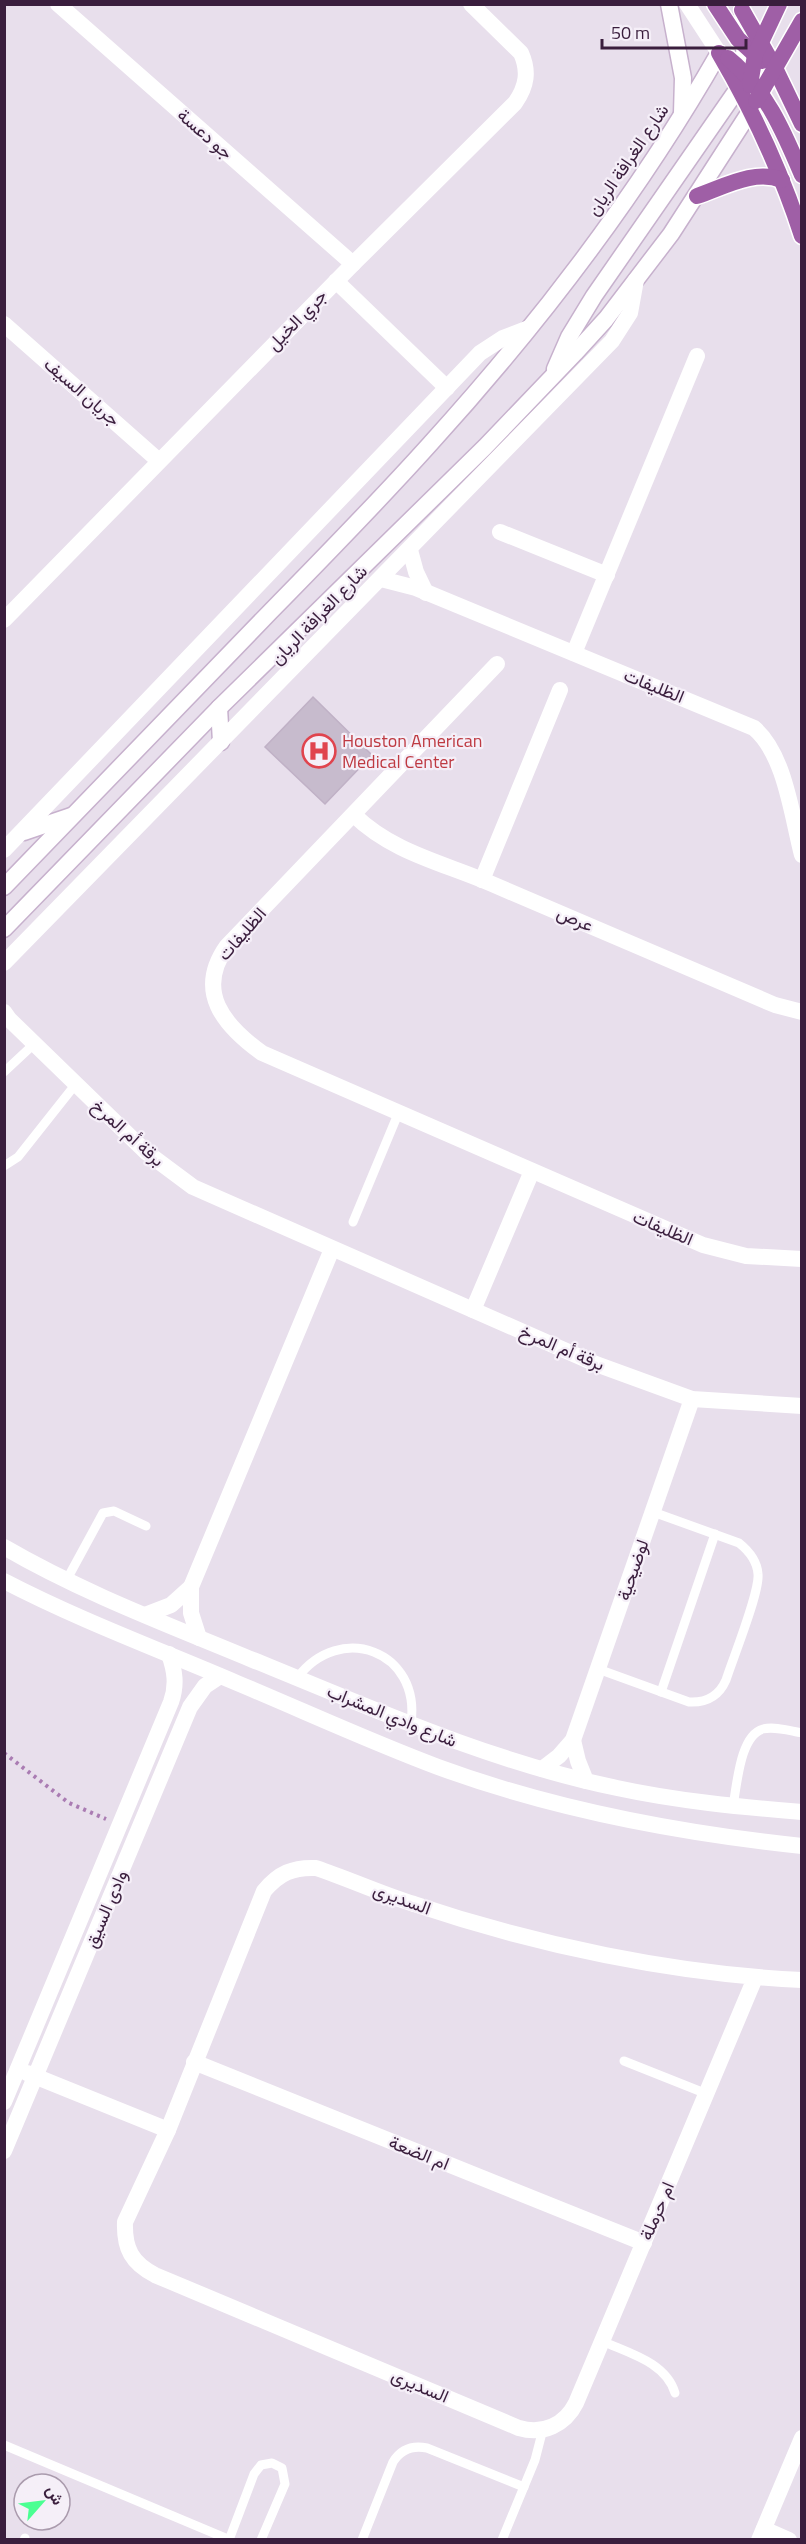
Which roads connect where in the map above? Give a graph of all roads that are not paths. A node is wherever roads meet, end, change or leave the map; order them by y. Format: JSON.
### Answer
{"nodes":[{"id":1,"x":58,"y":4,"type":"edge"},
{"id":2,"x":669,"y":4,"type":"edge"},
{"id":3,"x":687,"y":4,"type":"edge"},
{"id":4,"x":715,"y":4,"type":"edge"},
{"id":5,"x":779,"y":4,"type":"edge"},
{"id":6,"x":742,"y":6,"type":"edge"},
{"id":7,"x":480,"y":7,"type":"edge"},
{"id":8,"x":801,"y":21,"type":"edge"},
{"id":9,"x":732,"y":30,"type":"junction"},
{"id":10,"x":754,"y":48,"type":"junction"},
{"id":11,"x":719,"y":53,"type":"junction"},
{"id":12,"x":775,"y":68,"type":"junction"},
{"id":13,"x":744,"y":79,"type":"junction"},
{"id":14,"x":762,"y":92,"type":"junction"},
{"id":15,"x":751,"y":110,"type":"junction"},
{"id":16,"x":682,"y":114,"type":"junction"},
{"id":17,"x":801,"y":124,"type":"edge"},
{"id":18,"x":801,"y":175,"type":"edge"},
{"id":19,"x":782,"y":180,"type":"junction"},
{"id":20,"x":697,"y":196,"type":"junction"},
{"id":21,"x":801,"y":236,"type":"edge"},
{"id":22,"x":352,"y":264,"type":"junction"},
{"id":23,"x":636,"y":280,"type":"junction"},
{"id":24,"x":336,"y":281,"type":"junction"},
{"id":25,"x":4,"y":324,"type":"edge"},
{"id":26,"x":529,"y":328,"type":"junction"},
{"id":27,"x":698,"y":356,"type":"dead end"},
{"id":28,"x":550,"y":381,"type":"junction"},
{"id":29,"x":447,"y":388,"type":"junction"},
{"id":30,"x":159,"y":461,"type":"junction"},
{"id":31,"x":500,"y":532,"type":"dead end"},
{"id":32,"x":410,"y":550,"type":"junction"},
{"id":33,"x":607,"y":575,"type":"junction"},
{"id":34,"x":381,"y":579,"type":"junction"},
{"id":35,"x":426,"y":593,"type":"junction"},
{"id":36,"x":4,"y":620,"type":"edge"},
{"id":37,"x":574,"y":653,"type":"junction"},
{"id":38,"x":497,"y":664,"type":"dead end"},
{"id":39,"x":560,"y":690,"type":"dead end"},
{"id":40,"x":219,"y":708,"type":"junction"},
{"id":41,"x":221,"y":742,"type":"junction"},
{"id":42,"x":74,"y":815,"type":"junction"},
{"id":43,"x":354,"y":816,"type":"junction"},
{"id":44,"x":24,"y":832,"type":"junction"},
{"id":45,"x":4,"y":850,"type":"edge"},
{"id":46,"x":801,"y":855,"type":"edge"},
{"id":47,"x":482,"y":880,"type":"junction"},
{"id":48,"x":4,"y":887,"type":"edge"},
{"id":49,"x":4,"y":929,"type":"edge"},
{"id":50,"x":4,"y":963,"type":"edge"},
{"id":51,"x":801,"y":1012,"type":"edge"},
{"id":52,"x":6,"y":1016,"type":"edge"},
{"id":53,"x":34,"y":1044,"type":"junction"},
{"id":54,"x":4,"y":1072,"type":"edge"},
{"id":55,"x":75,"y":1085,"type":"junction"},
{"id":56,"x":398,"y":1114,"type":"junction"},
{"id":57,"x":4,"y":1166,"type":"edge"},
{"id":58,"x":532,"y":1171,"type":"junction"},
{"id":59,"x":353,"y":1222,"type":"dead end"},
{"id":60,"x":333,"y":1249,"type":"junction"},
{"id":61,"x":801,"y":1259,"type":"edge"},
{"id":62,"x":472,"y":1310,"type":"junction"},
{"id":63,"x":692,"y":1399,"type":"junction"},
{"id":64,"x":801,"y":1406,"type":"edge"},
{"id":65,"x":653,"y":1512,"type":"junction"},
{"id":66,"x":146,"y":1526,"type":"dead end"},
{"id":67,"x":715,"y":1534,"type":"junction"},
{"id":68,"x":4,"y":1547,"type":"edge"},
{"id":69,"x":4,"y":1581,"type":"edge"},
{"id":70,"x":66,"y":1581,"type":"junction"},
{"id":71,"x":191,"y":1587,"type":"junction"},
{"id":72,"x":145,"y":1615,"type":"junction"},
{"id":73,"x":199,"y":1638,"type":"junction"},
{"id":74,"x":169,"y":1654,"type":"junction"},
{"id":75,"x":598,"y":1669,"type":"junction"},
{"id":76,"x":220,"y":1676,"type":"junction"},
{"id":77,"x":297,"y":1678,"type":"junction"},
{"id":78,"x":661,"y":1692,"type":"junction"},
{"id":79,"x":411,"y":1723,"type":"junction"},
{"id":80,"x":801,"y":1733,"type":"edge"},
{"id":81,"x":573,"y":1740,"type":"junction"},
{"id":82,"x":542,"y":1769,"type":"junction"},
{"id":83,"x":586,"y":1781,"type":"junction"},
{"id":84,"x":733,"y":1806,"type":"junction"},
{"id":85,"x":801,"y":1812,"type":"edge"},
{"id":86,"x":801,"y":1846,"type":"edge"},
{"id":87,"x":755,"y":1978,"type":"junction"},
{"id":88,"x":801,"y":1980,"type":"edge"},
{"id":89,"x":624,"y":2061,"type":"dead end"},
{"id":90,"x":194,"y":2062,"type":"junction"},
{"id":91,"x":19,"y":2069,"type":"junction"},
{"id":92,"x":36,"y":2076,"type":"junction"},
{"id":93,"x":706,"y":2094,"type":"junction"},
{"id":94,"x":4,"y":2103,"type":"edge"},
{"id":95,"x":168,"y":2130,"type":"junction"},
{"id":96,"x":4,"y":2151,"type":"edge"},
{"id":97,"x":644,"y":2243,"type":"junction"},
{"id":98,"x":602,"y":2341,"type":"junction"},
{"id":99,"x":675,"y":2393,"type":"dead end"},
{"id":100,"x":543,"y":2429,"type":"junction"},
{"id":101,"x":801,"y":2438,"type":"edge"},
{"id":102,"x":4,"y":2445,"type":"edge"},
{"id":103,"x":524,"y":2487,"type":"junction"},
{"id":104,"x":761,"y":2534,"type":"edge"},
{"id":105,"x":229,"y":2539,"type":"edge"},
{"id":106,"x":261,"y":2540,"type":"edge"},
{"id":107,"x":362,"y":2540,"type":"edge"},
{"id":108,"x":502,"y":2540,"type":"edge"},
{"id":109,"x":789,"y":2540,"type":"edge"}],
"edges":[{"from":1,"to":22,"type":"street","name":"جو دعسة"},
{"from":2,"to":16,"type":"street"},
{"from":3,"to":11,"type":"street"},
{"from":4,"to":9,"type":"main road"},
{"from":5,"to":10,"type":"main road"},
{"from":6,"to":9,"type":"main road","name":"شارع الغرافة الريان"},
{"from":6,"to":10,"type":"main road"},
{"from":7,"to":22,"type":"street","name":"جري الخيل"},
{"from":8,"to":12,"type":"main road","name":"شارع الغرافة الريان"},
{"from":9,"to":10,"type":"main road"},
{"from":9,"to":11,"type":"main road","name":"شارع الغرافة الريان"},
{"from":10,"to":12,"type":"main road"},
{"from":10,"to":13,"type":"main road"},
{"from":11,"to":13,"type":"main road"},
{"from":11,"to":16,"type":"street","name":"شارع الغرافة الريان"},
{"from":12,"to":14,"type":"main road","name":"شارع الغرافة الريان"},
{"from":12,"to":17,"type":"main road"},
{"from":13,"to":14,"type":"main road"},
{"from":13,"to":15,"type":"main road"},
{"from":13,"to":28,"type":"street"},
{"from":14,"to":15,"type":"main road","name":"شارع الغرافة الريان"},
{"from":14,"to":18,"type":"main road"},
{"from":15,"to":19,"type":"main road"},
{"from":15,"to":20,"type":"street","name":"شارع الغرافة الريان"},
{"from":16,"to":26,"type":"street","name":"شارع الغرافة الريان"},
{"from":19,"to":20,"type":"main road"},
{"from":19,"to":21,"type":"main road"},
{"from":20,"to":23,"type":"street","name":"شارع الغرافة الريان"},
{"from":22,"to":24,"type":"street","name":"جري الخيل"},
{"from":23,"to":28,"type":"street","name":"شارع الغرافة الريان"},
{"from":23,"to":32,"type":"street","name":"شارع الغرافة الريان"},
{"from":24,"to":29,"type":"street"},
{"from":24,"to":30,"type":"street","name":"جري الخيل"},
{"from":25,"to":30,"type":"street","name":"جريان السيف"},
{"from":26,"to":29,"type":"street","name":"شارع الغرافة الريان"},
{"from":26,"to":42,"type":"street","name":"شارع الغرافة الريان"},
{"from":27,"to":33,"type":"street"},
{"from":28,"to":40,"type":"street","name":"شارع الغرافة الريان"},
{"from":29,"to":44,"type":"street","name":"شارع الغرافة الريان"},
{"from":30,"to":36,"type":"street","name":"جري الخيل"},
{"from":31,"to":33,"type":"street"},
{"from":32,"to":34,"type":"street","name":"شارع الغرافة الريان"},
{"from":32,"to":35,"type":"street"},
{"from":33,"to":37,"type":"street"},
{"from":34,"to":35,"type":"street","name":"الظليفات"},
{"from":34,"to":41,"type":"street","name":"شارع الغرافة الريان"},
{"from":35,"to":37,"type":"street","name":"الظليفات"},
{"from":37,"to":46,"type":"street","name":"الظليفات"},
{"from":38,"to":43,"type":"street","name":"الظليفات"},
{"from":39,"to":47,"type":"street"},
{"from":40,"to":41,"type":"street"},
{"from":40,"to":49,"type":"street","name":"شارع الغرافة الريان"},
{"from":41,"to":50,"type":"street","name":"شارع الغرافة الريان"},
{"from":42,"to":44,"type":"street"},
{"from":42,"to":48,"type":"street","name":"شارع الغرافة الريان"},
{"from":43,"to":47,"type":"street","name":"عرص"},
{"from":43,"to":56,"type":"street","name":"الظليفات"},
{"from":44,"to":45,"type":"street","name":"شارع الغرافة الريان"},
{"from":47,"to":51,"type":"street","name":"عرص"},
{"from":52,"to":53,"type":"street","name":"برقة أم المرخ"},
{"from":53,"to":54,"type":"lane"},
{"from":53,"to":55,"type":"street","name":"برقة أم المرخ"},
{"from":55,"to":57,"type":"lane"},
{"from":55,"to":60,"type":"street","name":"برقة أم المرخ"},
{"from":56,"to":58,"type":"street","name":"الظليفات"},
{"from":56,"to":59,"type":"lane"},
{"from":58,"to":61,"type":"street","name":"الظليفات"},
{"from":58,"to":62,"type":"street"},
{"from":60,"to":62,"type":"street","name":"برقة أم المرخ"},
{"from":60,"to":71,"type":"street"},
{"from":62,"to":63,"type":"street","name":"برقة أم المرخ"},
{"from":63,"to":64,"type":"street","name":"برقة أم المرخ"},
{"from":63,"to":65,"type":"street","name":"لوضيحية"},
{"from":65,"to":67,"type":"lane"},
{"from":65,"to":75,"type":"street","name":"لوضيحية"},
{"from":66,"to":70,"type":"lane"},
{"from":67,"to":78,"type":"lane"},
{"from":67,"to":78,"type":"lane"},
{"from":68,"to":70,"type":"street","name":"شارع وادي المشراب"},
{"from":69,"to":74,"type":"street","name":"شارع وادي المشراب"},
{"from":70,"to":72,"type":"street","name":"شارع وادي المشراب"},
{"from":71,"to":72,"type":"street"},
{"from":71,"to":73,"type":"street"},
{"from":72,"to":73,"type":"street","name":"شارع وادي المشراب"},
{"from":73,"to":77,"type":"street","name":"شارع وادي المشراب"},
{"from":74,"to":76,"type":"street","name":"شارع وادي المشراب"},
{"from":74,"to":91,"type":"street","name":"وادى السيق"},
{"from":75,"to":78,"type":"lane"},
{"from":75,"to":81,"type":"street","name":"لوضيحية"},
{"from":76,"to":86,"type":"street","name":"شارع وادي المشراب"},
{"from":76,"to":92,"type":"street","name":"وادى السيق"},
{"from":77,"to":79,"type":"street","name":"شارع وادي المشراب"},
{"from":77,"to":79,"type":"lane"},
{"from":79,"to":82,"type":"street","name":"شارع وادي المشراب"},
{"from":80,"to":84,"type":"lane"},
{"from":81,"to":82,"type":"street","name":"لوضيحية"},
{"from":81,"to":83,"type":"street"},
{"from":82,"to":83,"type":"street","name":"شارع وادي المشراب"},
{"from":83,"to":84,"type":"street","name":"شارع وادي المشراب"},
{"from":84,"to":85,"type":"street","name":"شارع وادي المشراب"},
{"from":87,"to":88,"type":"street","name":"السديرى"},
{"from":87,"to":90,"type":"street","name":"السديرى"},
{"from":87,"to":93,"type":"street","name":"ام حرملة"},
{"from":89,"to":93,"type":"lane"},
{"from":90,"to":95,"type":"street","name":"السديرى"},
{"from":90,"to":97,"type":"street","name":"ام الضعة"},
{"from":91,"to":92,"type":"street"},
{"from":91,"to":94,"type":"street","name":"وادى السيق"},
{"from":92,"to":95,"type":"street"},
{"from":92,"to":96,"type":"street","name":"وادى السيق"},
{"from":93,"to":97,"type":"street","name":"ام حرملة"},
{"from":95,"to":100,"type":"street","name":"السديرى"},
{"from":97,"to":98,"type":"street","name":"ام حرملة"},
{"from":98,"to":99,"type":"lane"},
{"from":98,"to":100,"type":"street","name":"ام حرملة"},
{"from":100,"to":103,"type":"lane"},
{"from":101,"to":104,"type":"street"},
{"from":102,"to":105,"type":"lane"},
{"from":103,"to":107,"type":"lane"},
{"from":103,"to":108,"type":"lane"},
{"from":104,"to":109,"type":"street"},
{"from":105,"to":106,"type":"lane"}]}
